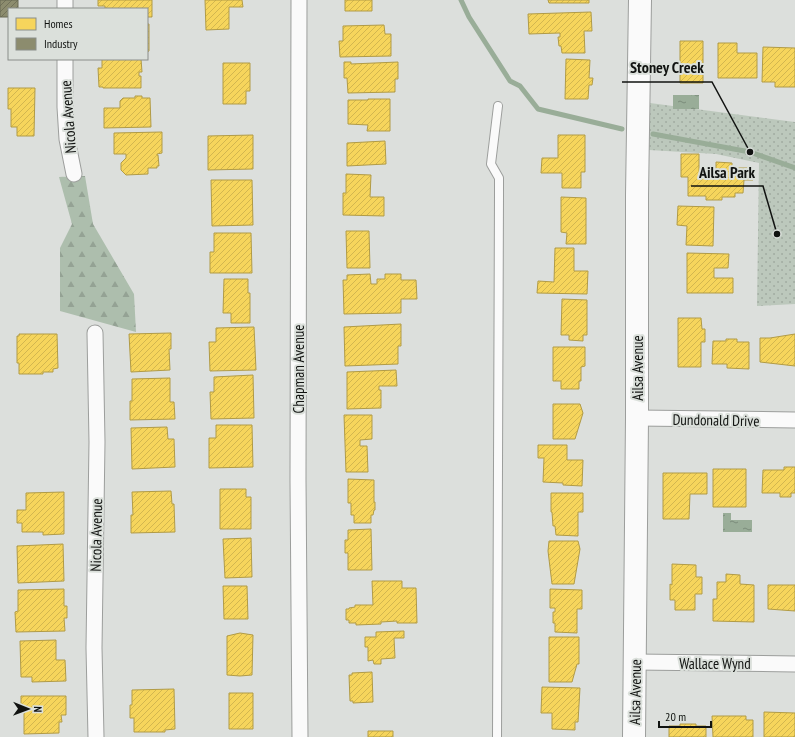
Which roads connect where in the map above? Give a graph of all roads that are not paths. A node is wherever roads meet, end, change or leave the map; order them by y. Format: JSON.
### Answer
{"nodes":[{"id":1,"x":299,"y":0,"type":"edge"},
{"id":2,"x":640,"y":0,"type":"edge"},
{"id":3,"x":65,"y":60,"type":"edge"},
{"id":4,"x":498,"y":106,"type":"dead end"},
{"id":5,"x":74,"y":174,"type":"dead end"},
{"id":6,"x":94,"y":332,"type":"dead end"},
{"id":7,"x":637,"y":418,"type":"junction"},
{"id":8,"x":795,"y":420,"type":"edge"},
{"id":9,"x":635,"y":662,"type":"junction"},
{"id":10,"x":795,"y":664,"type":"edge"},
{"id":11,"x":96,"y":737,"type":"edge"},
{"id":12,"x":300,"y":737,"type":"edge"},
{"id":13,"x":497,"y":737,"type":"edge"},
{"id":14,"x":634,"y":737,"type":"edge"}],
"edges":[{"from":1,"to":12,"type":"street","name":"Chapman Avenue"},
{"from":2,"to":7,"type":"street","name":"Ailsa Avenue"},
{"from":3,"to":5,"type":"street","name":"Nicola Avenue"},
{"from":4,"to":13,"type":"lane"},
{"from":6,"to":11,"type":"street","name":"Nicola Avenue"},
{"from":7,"to":8,"type":"street","name":"Dundonald Drive"},
{"from":7,"to":9,"type":"street","name":"Ailsa Avenue"},
{"from":9,"to":10,"type":"street","name":"Wallace Wynd"},
{"from":9,"to":14,"type":"street","name":"Ailsa Avenue"}]}
